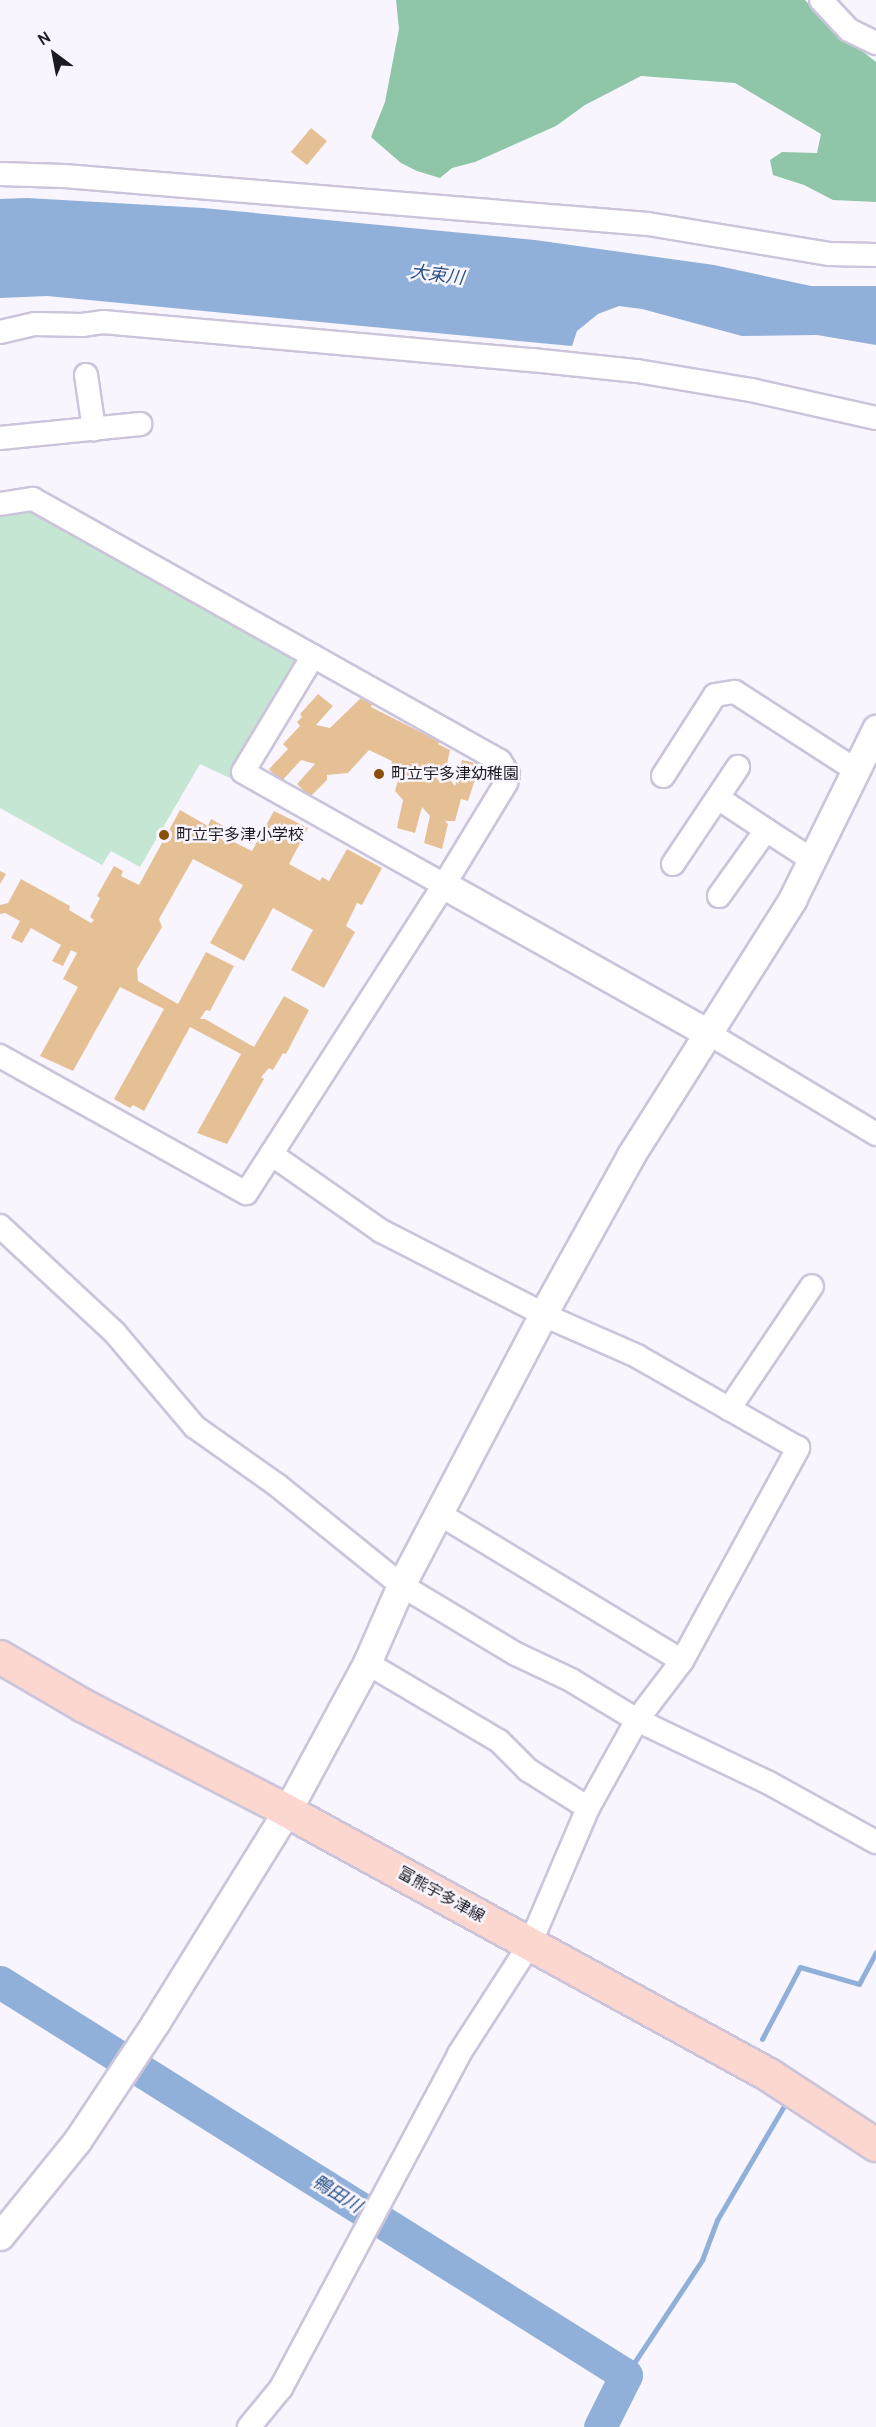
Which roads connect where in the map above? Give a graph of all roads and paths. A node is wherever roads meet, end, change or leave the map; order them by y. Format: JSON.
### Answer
{"nodes":[{"id":1,"x":821,"y":0,"type":"edge"},
{"id":2,"x":876,"y":43,"type":"edge"},
{"id":3,"x":0,"y":174,"type":"edge"},
{"id":4,"x":876,"y":255,"type":"edge"},
{"id":5,"x":0,"y":332,"type":"edge"},
{"id":6,"x":86,"y":375,"type":"dead end"},
{"id":7,"x":876,"y":418,"type":"edge"},
{"id":8,"x":140,"y":424,"type":"dead end"},
{"id":9,"x":94,"y":429,"type":"junction"},
{"id":10,"x":0,"y":438,"type":"edge"},
{"id":11,"x":0,"y":504,"type":"edge"},
{"id":12,"x":313,"y":656,"type":"junction"},
{"id":13,"x":876,"y":729,"type":"edge"},
{"id":14,"x":738,"y":767,"type":"dead end"},
{"id":15,"x":857,"y":771,"type":"junction"},
{"id":16,"x":663,"y":776,"type":"dead end"},
{"id":17,"x":718,"y":798,"type":"junction"},
{"id":18,"x":766,"y":830,"type":"junction"},
{"id":19,"x":814,"y":861,"type":"junction"},
{"id":20,"x":673,"y":864,"type":"dead end"},
{"id":21,"x":444,"y":885,"type":"junction"},
{"id":22,"x":719,"y":896,"type":"dead end"},
{"id":23,"x":708,"y":1033,"type":"junction"},
{"id":24,"x":0,"y":1056,"type":"edge"},
{"id":25,"x":876,"y":1134,"type":"edge"},
{"id":26,"x":271,"y":1154,"type":"junction"},
{"id":27,"x":0,"y":1226,"type":"edge"},
{"id":28,"x":812,"y":1286,"type":"dead end"},
{"id":29,"x":543,"y":1314,"type":"junction"},
{"id":30,"x":729,"y":1409,"type":"junction"},
{"id":31,"x":438,"y":1513,"type":"junction"},
{"id":32,"x":401,"y":1585,"type":"junction"},
{"id":33,"x":0,"y":1657,"type":"edge"},
{"id":34,"x":682,"y":1661,"type":"junction"},
{"id":35,"x":367,"y":1662,"type":"junction"},
{"id":36,"x":637,"y":1720,"type":"junction"},
{"id":37,"x":588,"y":1808,"type":"junction"},
{"id":38,"x":287,"y":1810,"type":"junction"},
{"id":39,"x":876,"y":1842,"type":"edge"},
{"id":40,"x":530,"y":1944,"type":"junction"},
{"id":41,"x":876,"y":2145,"type":"edge"},
{"id":42,"x":0,"y":2236,"type":"edge"},
{"id":43,"x":249,"y":2427,"type":"edge"}],
"edges":[{"from":1,"to":2,"type":"street"},
{"from":3,"to":4,"type":"street"},
{"from":5,"to":7,"type":"street"},
{"from":6,"to":9,"type":"street"},
{"from":8,"to":9,"type":"street"},
{"from":9,"to":10,"type":"street"},
{"from":11,"to":12,"type":"street"},
{"from":12,"to":21,"type":"street"},
{"from":12,"to":21,"type":"street"},
{"from":13,"to":15,"type":"street"},
{"from":14,"to":17,"type":"street"},
{"from":15,"to":16,"type":"street"},
{"from":15,"to":19,"type":"street"},
{"from":17,"to":18,"type":"street"},
{"from":17,"to":20,"type":"street"},
{"from":18,"to":19,"type":"street"},
{"from":18,"to":22,"type":"street"},
{"from":19,"to":23,"type":"street"},
{"from":21,"to":23,"type":"street"},
{"from":21,"to":26,"type":"street"},
{"from":23,"to":25,"type":"street"},
{"from":23,"to":29,"type":"street"},
{"from":24,"to":26,"type":"street"},
{"from":26,"to":29,"type":"street"},
{"from":27,"to":32,"type":"street"},
{"from":28,"to":30,"type":"street"},
{"from":29,"to":30,"type":"street"},
{"from":29,"to":31,"type":"street"},
{"from":30,"to":34,"type":"street"},
{"from":31,"to":32,"type":"street"},
{"from":31,"to":34,"type":"street"},
{"from":32,"to":35,"type":"street"},
{"from":32,"to":36,"type":"street"},
{"from":33,"to":38,"type":"main road","name":"富熊宇多津線"},
{"from":34,"to":36,"type":"street"},
{"from":35,"to":37,"type":"street"},
{"from":35,"to":38,"type":"street"},
{"from":36,"to":37,"type":"street"},
{"from":36,"to":39,"type":"street"},
{"from":37,"to":40,"type":"street"},
{"from":38,"to":40,"type":"main road","name":"富熊宇多津線"},
{"from":38,"to":42,"type":"street"},
{"from":40,"to":41,"type":"main road","name":"富熊宇多津線"},
{"from":40,"to":43,"type":"street"}]}
